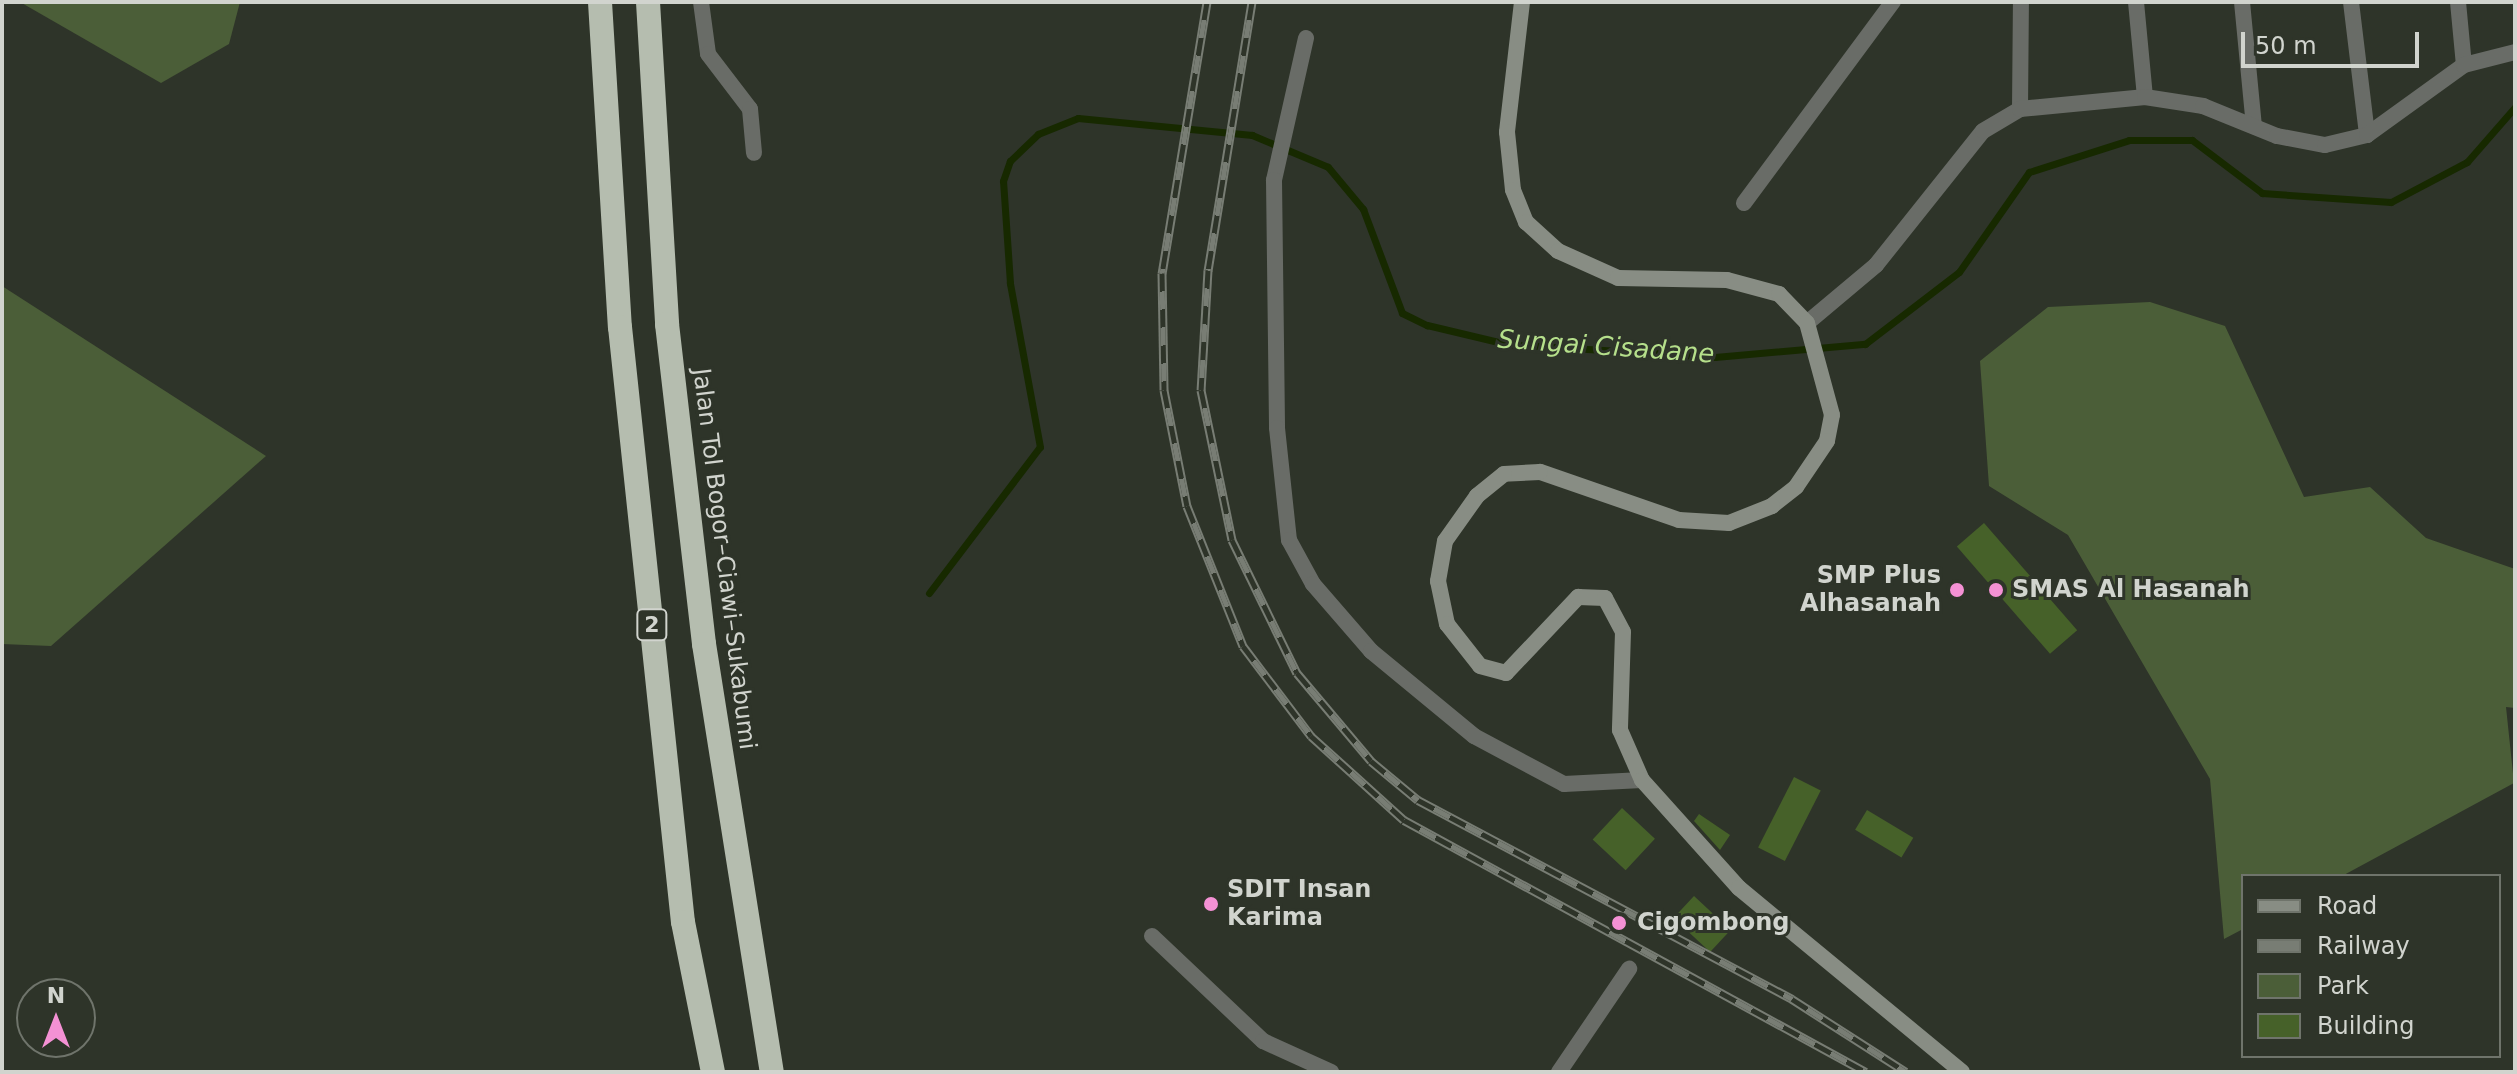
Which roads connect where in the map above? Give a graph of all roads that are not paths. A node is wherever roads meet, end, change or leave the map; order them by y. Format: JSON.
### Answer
{"nodes":[{"id":1,"x":600,"y":2,"type":"edge"},
{"id":2,"x":648,"y":2,"type":"edge"},
{"id":3,"x":701,"y":2,"type":"edge"},
{"id":4,"x":1522,"y":2,"type":"edge"},
{"id":5,"x":1893,"y":2,"type":"edge"},
{"id":6,"x":2021,"y":2,"type":"edge"},
{"id":7,"x":2136,"y":2,"type":"edge"},
{"id":8,"x":2242,"y":2,"type":"edge"},
{"id":9,"x":2351,"y":2,"type":"edge"},
{"id":10,"x":2458,"y":2,"type":"edge"},
{"id":11,"x":1306,"y":38,"type":"dead end"},
{"id":12,"x":2515,"y":52,"type":"edge"},
{"id":13,"x":2464,"y":65,"type":"junction"},
{"id":14,"x":2145,"y":97,"type":"junction"},
{"id":15,"x":2020,"y":109,"type":"junction"},
{"id":16,"x":2254,"y":126,"type":"junction"},
{"id":17,"x":2367,"y":135,"type":"junction"},
{"id":18,"x":754,"y":153,"type":"dead end"},
{"id":19,"x":1744,"y":203,"type":"dead end"},
{"id":20,"x":1807,"y":323,"type":"junction"},
{"id":21,"x":1642,"y":780,"type":"junction"},
{"id":22,"x":1152,"y":936,"type":"dead end"},
{"id":23,"x":1629,"y":969,"type":"dead end"},
{"id":24,"x":713,"y":1072,"type":"edge"},
{"id":25,"x":772,"y":1072,"type":"edge"},
{"id":26,"x":1331,"y":1072,"type":"edge"},
{"id":27,"x":1559,"y":1072,"type":"edge"},
{"id":28,"x":1962,"y":1072,"type":"edge"}],
"edges":[{"from":1,"to":24,"type":"highway","number":"2"},
{"from":2,"to":25,"type":"highway","name":"Jalan Tol Bogor–Ciawi–Sukabumi","number":"2"},
{"from":3,"to":18,"type":"street"},
{"from":4,"to":20,"type":"main road"},
{"from":5,"to":19,"type":"street"},
{"from":6,"to":15,"type":"street"},
{"from":7,"to":14,"type":"street"},
{"from":8,"to":16,"type":"street"},
{"from":9,"to":17,"type":"street"},
{"from":10,"to":13,"type":"street"},
{"from":11,"to":21,"type":"street"},
{"from":12,"to":13,"type":"street"},
{"from":13,"to":17,"type":"street"},
{"from":14,"to":15,"type":"street"},
{"from":14,"to":16,"type":"street"},
{"from":15,"to":20,"type":"street"},
{"from":16,"to":17,"type":"street"},
{"from":20,"to":21,"type":"main road"},
{"from":21,"to":28,"type":"main road"},
{"from":22,"to":26,"type":"street"},
{"from":23,"to":27,"type":"street"}]}
